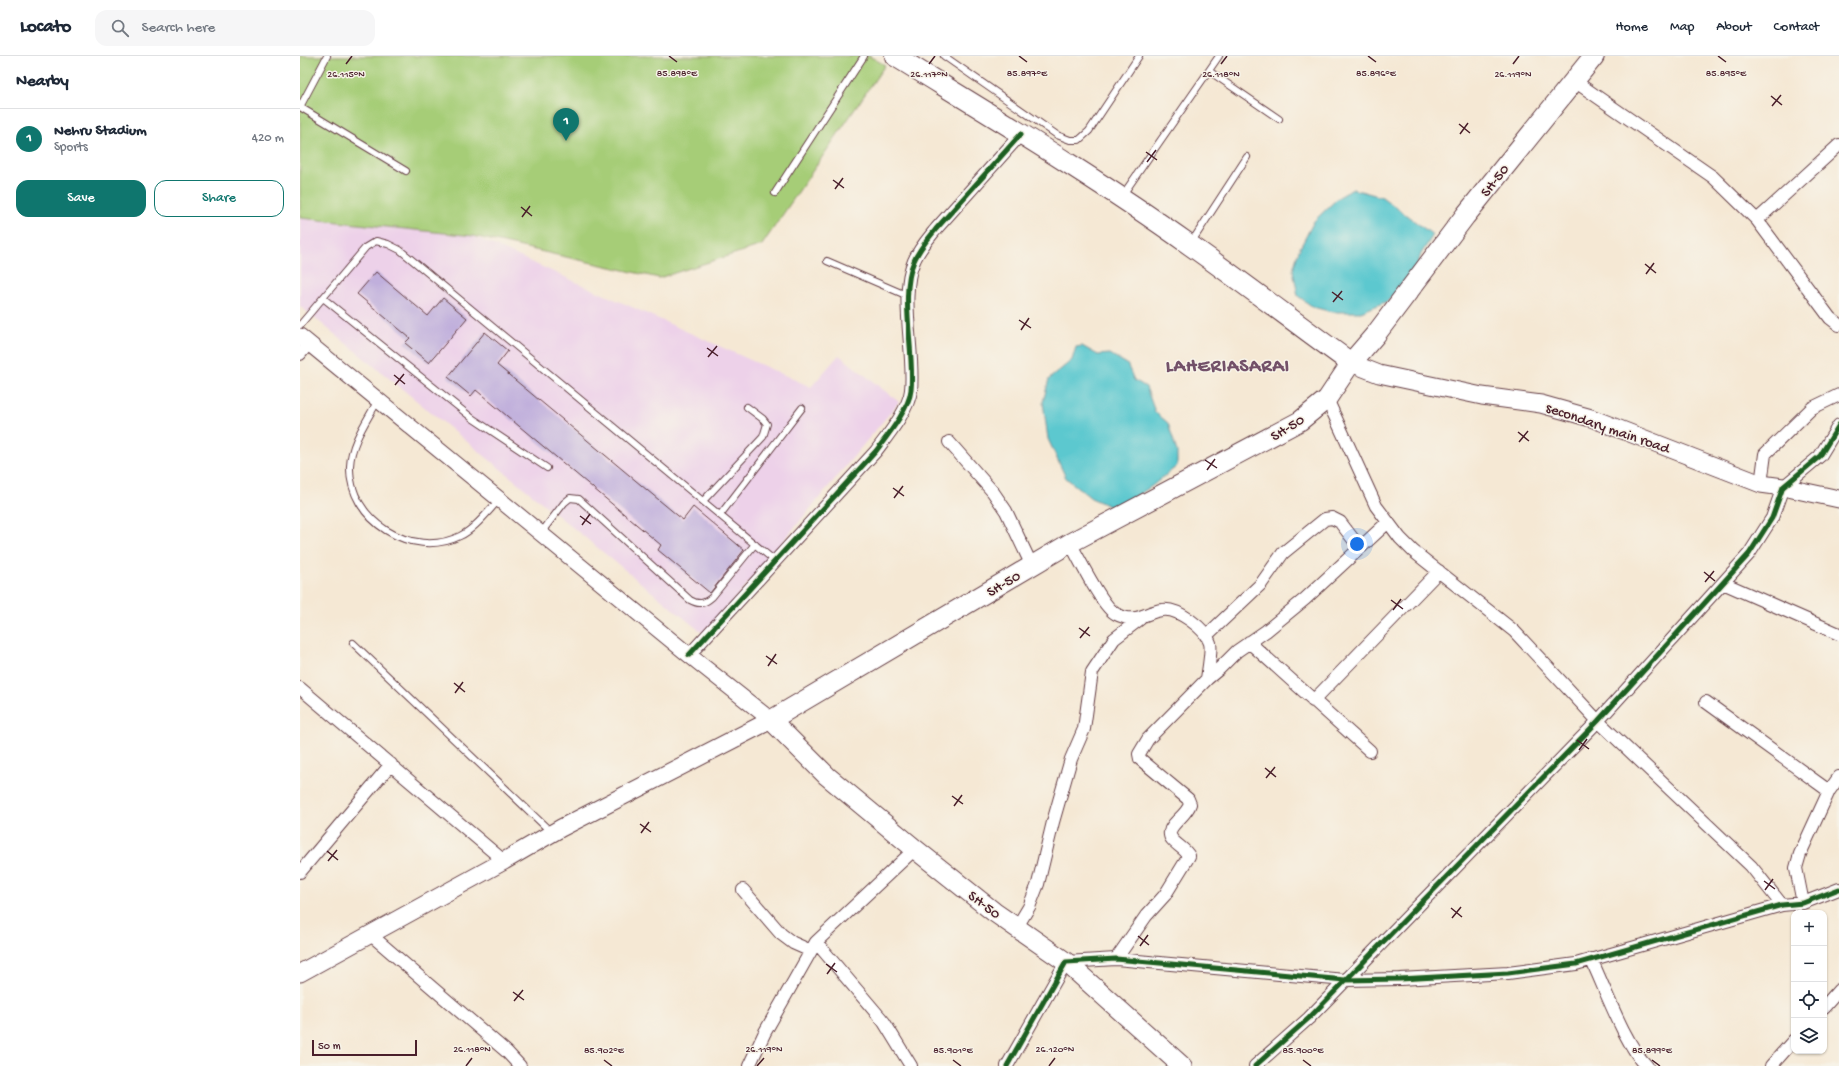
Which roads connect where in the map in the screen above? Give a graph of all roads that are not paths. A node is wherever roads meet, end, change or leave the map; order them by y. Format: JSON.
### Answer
{"nodes":[{"id":1,"x":327,"y":56,"type":"edge"},
{"id":2,"x":864,"y":56,"type":"edge"},
{"id":3,"x":895,"y":56,"type":"edge"},
{"id":4,"x":944,"y":56,"type":"edge"},
{"id":5,"x":1139,"y":56,"type":"edge"},
{"id":6,"x":1219,"y":56,"type":"edge"},
{"id":7,"x":1594,"y":56,"type":"edge"},
{"id":8,"x":1209,"y":71,"type":"junction"},
{"id":9,"x":1573,"y":80,"type":"junction"},
{"id":10,"x":300,"y":107,"type":"edge"},
{"id":11,"x":1279,"y":119,"type":"dead end"},
{"id":12,"x":1021,"y":134,"type":"junction"},
{"id":13,"x":1839,"y":145,"type":"edge"},
{"id":14,"x":1247,"y":157,"type":"dead end"},
{"id":15,"x":406,"y":170,"type":"dead end"},
{"id":16,"x":775,"y":193,"type":"dead end"},
{"id":17,"x":1120,"y":198,"type":"junction"},
{"id":18,"x":1757,"y":220,"type":"junction"},
{"id":19,"x":1190,"y":245,"type":"junction"},
{"id":20,"x":827,"y":261,"type":"dead end"},
{"id":21,"x":908,"y":296,"type":"junction"},
{"id":22,"x":323,"y":298,"type":"junction"},
{"id":23,"x":300,"y":325,"type":"edge"},
{"id":24,"x":1839,"y":325,"type":"edge"},
{"id":25,"x":303,"y":345,"type":"edge"},
{"id":26,"x":1351,"y":363,"type":"junction"},
{"id":27,"x":1839,"y":395,"type":"edge"},
{"id":28,"x":1327,"y":399,"type":"junction"},
{"id":29,"x":378,"y":400,"type":"junction"},
{"id":30,"x":746,"y":407,"type":"dead end"},
{"id":31,"x":802,"y":408,"type":"dead end"},
{"id":32,"x":1839,"y":425,"type":"edge"},
{"id":33,"x":949,"y":442,"type":"dead end"},
{"id":34,"x":547,"y":468,"type":"dead end"},
{"id":35,"x":1761,"y":484,"type":"junction"},
{"id":36,"x":1783,"y":487,"type":"junction"},
{"id":37,"x":500,"y":499,"type":"junction"},
{"id":38,"x":1839,"y":499,"type":"edge"},
{"id":39,"x":703,"y":501,"type":"junction"},
{"id":40,"x":720,"y":515,"type":"junction"},
{"id":41,"x":1388,"y":522,"type":"junction"},
{"id":42,"x":541,"y":533,"type":"junction"},
{"id":43,"x":1070,"y":543,"type":"junction"},
{"id":44,"x":755,"y":544,"type":"junction"},
{"id":45,"x":1360,"y":548,"type":"junction"},
{"id":46,"x":775,"y":561,"type":"junction"},
{"id":47,"x":1032,"y":566,"type":"junction"},
{"id":48,"x":1439,"y":571,"type":"junction"},
{"id":49,"x":1723,"y":583,"type":"junction"},
{"id":50,"x":1140,"y":619,"type":"junction"},
{"id":51,"x":1839,"y":634,"type":"edge"},
{"id":52,"x":1206,"y":636,"type":"junction"},
{"id":53,"x":1249,"y":642,"type":"junction"},
{"id":54,"x":353,"y":643,"type":"dead end"},
{"id":55,"x":689,"y":655,"type":"junction"},
{"id":56,"x":1207,"y":679,"type":"junction"},
{"id":57,"x":300,"y":688,"type":"edge"},
{"id":58,"x":1314,"y":700,"type":"junction"},
{"id":59,"x":1706,"y":702,"type":"dead end"},
{"id":60,"x":771,"y":720,"type":"junction"},
{"id":61,"x":1598,"y":721,"type":"junction"},
{"id":62,"x":1370,"y":751,"type":"dead end"},
{"id":63,"x":391,"y":764,"type":"junction"},
{"id":64,"x":1839,"y":777,"type":"edge"},
{"id":65,"x":1829,"y":791,"type":"junction"},
{"id":66,"x":552,"y":833,"type":"junction"},
{"id":67,"x":915,"y":849,"type":"junction"},
{"id":68,"x":504,"y":861,"type":"junction"},
{"id":69,"x":300,"y":872,"type":"edge"},
{"id":70,"x":1839,"y":889,"type":"edge"},
{"id":71,"x":743,"y":890,"type":"dead end"},
{"id":72,"x":1803,"y":903,"type":"junction"},
{"id":73,"x":1782,"y":905,"type":"junction"},
{"id":74,"x":1017,"y":927,"type":"junction"},
{"id":75,"x":371,"y":935,"type":"junction"},
{"id":76,"x":813,"y":946,"type":"junction"},
{"id":77,"x":1116,"y":959,"type":"junction"},
{"id":78,"x":1591,"y":959,"type":"junction"},
{"id":79,"x":1066,"y":962,"type":"junction"},
{"id":80,"x":300,"y":973,"type":"edge"},
{"id":81,"x":1345,"y":980,"type":"junction"},
{"id":82,"x":1839,"y":990,"type":"edge"},
{"id":83,"x":1827,"y":1004,"type":"edge"},
{"id":84,"x":1791,"y":1043,"type":"edge"},
{"id":85,"x":520,"y":1066,"type":"edge"},
{"id":86,"x":749,"y":1066,"type":"edge"},
{"id":87,"x":911,"y":1066,"type":"edge"},
{"id":88,"x":1008,"y":1066,"type":"edge"},
{"id":89,"x":1182,"y":1066,"type":"edge"},
{"id":90,"x":1255,"y":1066,"type":"edge"},
{"id":91,"x":1647,"y":1066,"type":"edge"},
{"id":92,"x":1771,"y":1066,"type":"edge"}],
"edges":[{"from":1,"to":10,"type":"lane"},
{"from":2,"to":16,"type":"lane"},
{"from":3,"to":12,"type":"highway"},
{"from":4,"to":5,"type":"lane"},
{"from":6,"to":8,"type":"lane"},
{"from":7,"to":9,"type":"highway","name":"SH-50"},
{"from":8,"to":11,"type":"lane"},
{"from":8,"to":17,"type":"lane"},
{"from":9,"to":18,"type":"street"},
{"from":9,"to":26,"type":"highway","name":"SH-50"},
{"from":10,"to":15,"type":"lane"},
{"from":12,"to":17,"type":"highway"},
{"from":12,"to":21,"type":"street"},
{"from":13,"to":18,"type":"street"},
{"from":14,"to":19,"type":"lane"},
{"from":17,"to":19,"type":"highway"},
{"from":18,"to":24,"type":"street"},
{"from":19,"to":26,"type":"highway"},
{"from":20,"to":21,"type":"lane"},
{"from":21,"to":46,"type":"street"},
{"from":22,"to":23,"type":"lane"},
{"from":22,"to":34,"type":"lane"},
{"from":22,"to":39,"type":"lane"},
{"from":25,"to":29,"type":"street"},
{"from":26,"to":28,"type":"main road","name":"SH-50"},
{"from":26,"to":35,"type":"main road","name":"secondary main road"},
{"from":27,"to":35,"type":"street"},
{"from":28,"to":41,"type":"street"},
{"from":28,"to":43,"type":"main road","name":"SH-50"},
{"from":29,"to":37,"type":"street"},
{"from":29,"to":37,"type":"lane"},
{"from":30,"to":39,"type":"lane"},
{"from":31,"to":40,"type":"lane"},
{"from":32,"to":36,"type":"street"},
{"from":33,"to":47,"type":"street"},
{"from":35,"to":36,"type":"main road","name":"secondary main road"},
{"from":36,"to":38,"type":"main road","name":"secondary main road"},
{"from":36,"to":49,"type":"street"},
{"from":37,"to":42,"type":"street"},
{"from":39,"to":40,"type":"lane"},
{"from":40,"to":44,"type":"lane"},
{"from":41,"to":45,"type":"street"},
{"from":41,"to":48,"type":"street"},
{"from":42,"to":44,"type":"lane"},
{"from":42,"to":55,"type":"street"},
{"from":43,"to":47,"type":"main road","name":"SH-50"},
{"from":43,"to":50,"type":"street"},
{"from":44,"to":46,"type":"lane"},
{"from":45,"to":52,"type":"street"},
{"from":45,"to":53,"type":"street"},
{"from":46,"to":55,"type":"street"},
{"from":47,"to":60,"type":"main road","name":"SH-50"},
{"from":48,"to":58,"type":"street"},
{"from":48,"to":61,"type":"street"},
{"from":49,"to":51,"type":"street"},
{"from":49,"to":61,"type":"street"},
{"from":50,"to":52,"type":"street"},
{"from":50,"to":74,"type":"street"},
{"from":52,"to":56,"type":"street"},
{"from":53,"to":56,"type":"street"},
{"from":53,"to":58,"type":"street"},
{"from":54,"to":66,"type":"lane"},
{"from":55,"to":60,"type":"street"},
{"from":56,"to":77,"type":"street"},
{"from":57,"to":63,"type":"street"},
{"from":58,"to":62,"type":"street"},
{"from":59,"to":65,"type":"street"},
{"from":60,"to":66,"type":"main road"},
{"from":60,"to":67,"type":"main road","name":"SH-50"},
{"from":61,"to":73,"type":"street"},
{"from":61,"to":81,"type":"street"},
{"from":63,"to":68,"type":"street"},
{"from":63,"to":69,"type":"street"},
{"from":64,"to":65,"type":"street"},
{"from":65,"to":72,"type":"street"},
{"from":66,"to":68,"type":"main road"},
{"from":67,"to":74,"type":"main road","name":"SH-50"},
{"from":67,"to":76,"type":"street"},
{"from":68,"to":75,"type":"main road"},
{"from":70,"to":72,"type":"street"},
{"from":71,"to":76,"type":"street"},
{"from":72,"to":73,"type":"street"},
{"from":73,"to":78,"type":"street"},
{"from":74,"to":79,"type":"main road","name":"SH-50"},
{"from":75,"to":80,"type":"main road"},
{"from":75,"to":85,"type":"street"},
{"from":76,"to":86,"type":"street"},
{"from":76,"to":87,"type":"street"},
{"from":77,"to":79,"type":"street"},
{"from":77,"to":81,"type":"street"},
{"from":78,"to":81,"type":"street"},
{"from":78,"to":91,"type":"street"},
{"from":79,"to":88,"type":"street"},
{"from":79,"to":89,"type":"main road","name":"SH-50"},
{"from":81,"to":90,"type":"street"},
{"from":82,"to":83,"type":"street"},
{"from":84,"to":92,"type":"street"}]}
